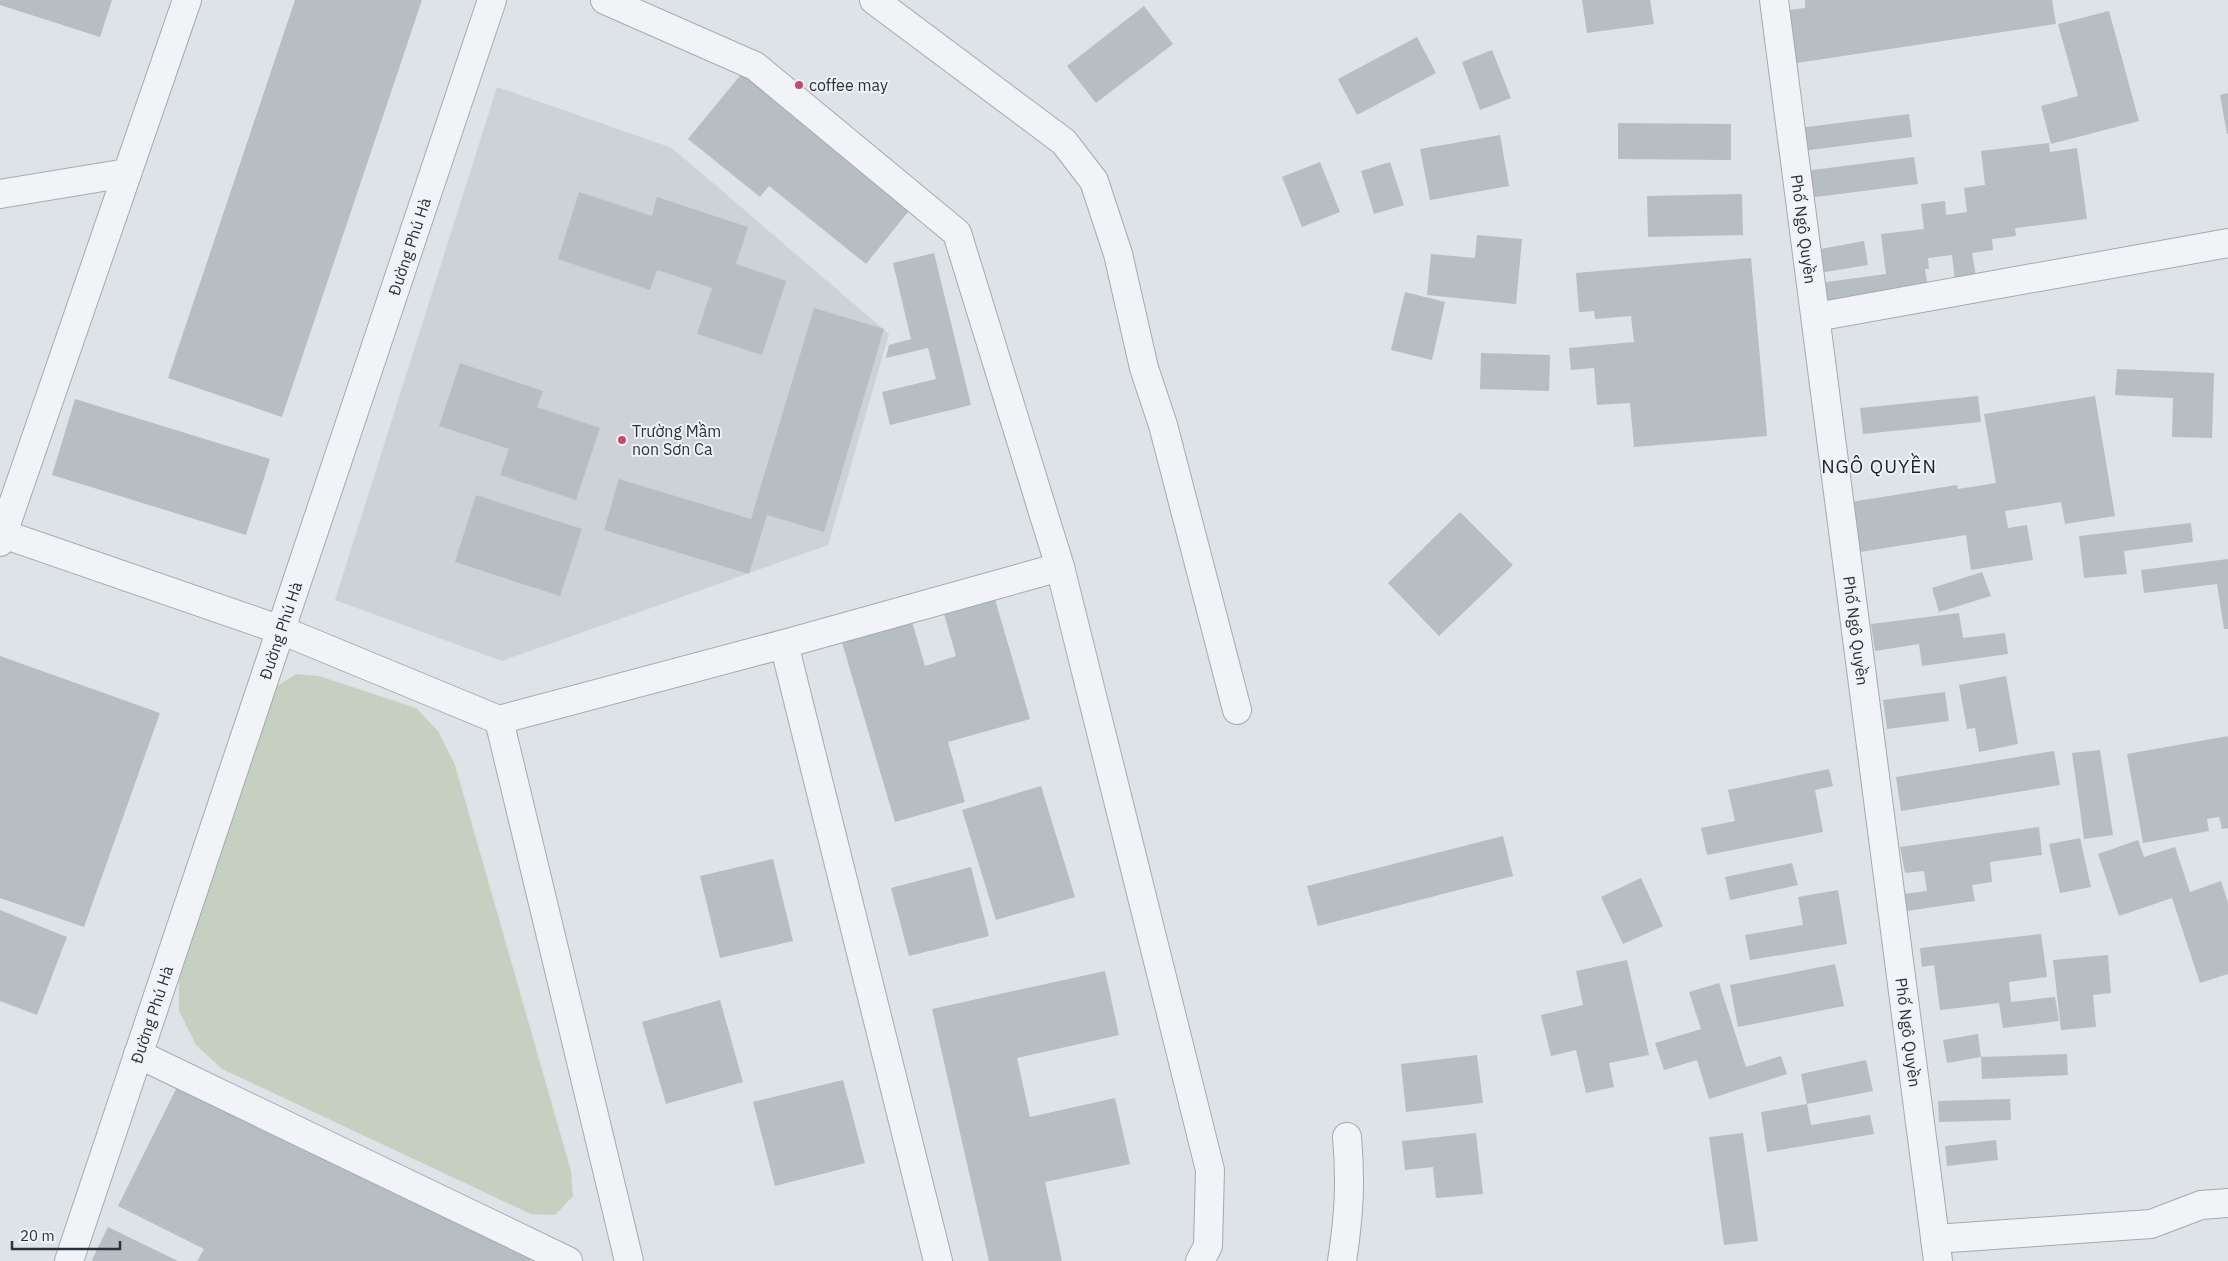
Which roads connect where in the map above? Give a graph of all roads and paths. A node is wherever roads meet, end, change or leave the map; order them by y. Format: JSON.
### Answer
{"nodes":[{"id":1,"x":187,"y":0,"type":"edge"},
{"id":2,"x":492,"y":0,"type":"edge"},
{"id":3,"x":604,"y":0,"type":"edge"},
{"id":4,"x":874,"y":0,"type":"edge"},
{"id":5,"x":1774,"y":0,"type":"edge"},
{"id":6,"x":127,"y":173,"type":"junction"},
{"id":7,"x":0,"y":194,"type":"edge"},
{"id":8,"x":2228,"y":243,"type":"edge"},
{"id":9,"x":1816,"y":317,"type":"junction"},
{"id":10,"x":1,"y":538,"type":"edge"},
{"id":11,"x":1060,"y":567,"type":"junction"},
{"id":12,"x":281,"y":630,"type":"junction"},
{"id":13,"x":784,"y":644,"type":"junction"},
{"id":14,"x":1237,"y":710,"type":"dead end"},
{"id":15,"x":499,"y":720,"type":"junction"},
{"id":16,"x":138,"y":1054,"type":"junction"},
{"id":17,"x":1347,"y":1137,"type":"dead end"},
{"id":18,"x":2228,"y":1203,"type":"edge"},
{"id":19,"x":1937,"y":1250,"type":"edge"},
{"id":20,"x":69,"y":1261,"type":"edge"},
{"id":21,"x":568,"y":1261,"type":"edge"},
{"id":22,"x":629,"y":1261,"type":"edge"},
{"id":23,"x":938,"y":1261,"type":"edge"},
{"id":24,"x":1200,"y":1261,"type":"edge"},
{"id":25,"x":1342,"y":1261,"type":"edge"}],
"edges":[{"from":1,"to":6,"type":"street"},
{"from":2,"to":12,"type":"street","name":"Đường Phú Hà"},
{"from":3,"to":11,"type":"street"},
{"from":4,"to":14,"type":"street"},
{"from":5,"to":9,"type":"street","name":"Phố Ngô Quyền"},
{"from":6,"to":7,"type":"street"},
{"from":6,"to":10,"type":"street"},
{"from":8,"to":9,"type":"street"},
{"from":9,"to":19,"type":"street","name":"Phố Ngô Quyền"},
{"from":10,"to":12,"type":"street"},
{"from":11,"to":13,"type":"street"},
{"from":11,"to":24,"type":"street"},
{"from":12,"to":15,"type":"street"},
{"from":12,"to":16,"type":"street","name":"Đường Phú Hà"},
{"from":13,"to":15,"type":"street"},
{"from":13,"to":23,"type":"street"},
{"from":15,"to":22,"type":"street"},
{"from":16,"to":20,"type":"street","name":"Đường Phú Hà"},
{"from":16,"to":21,"type":"street"},
{"from":17,"to":25,"type":"street"},
{"from":18,"to":19,"type":"street"}]}
